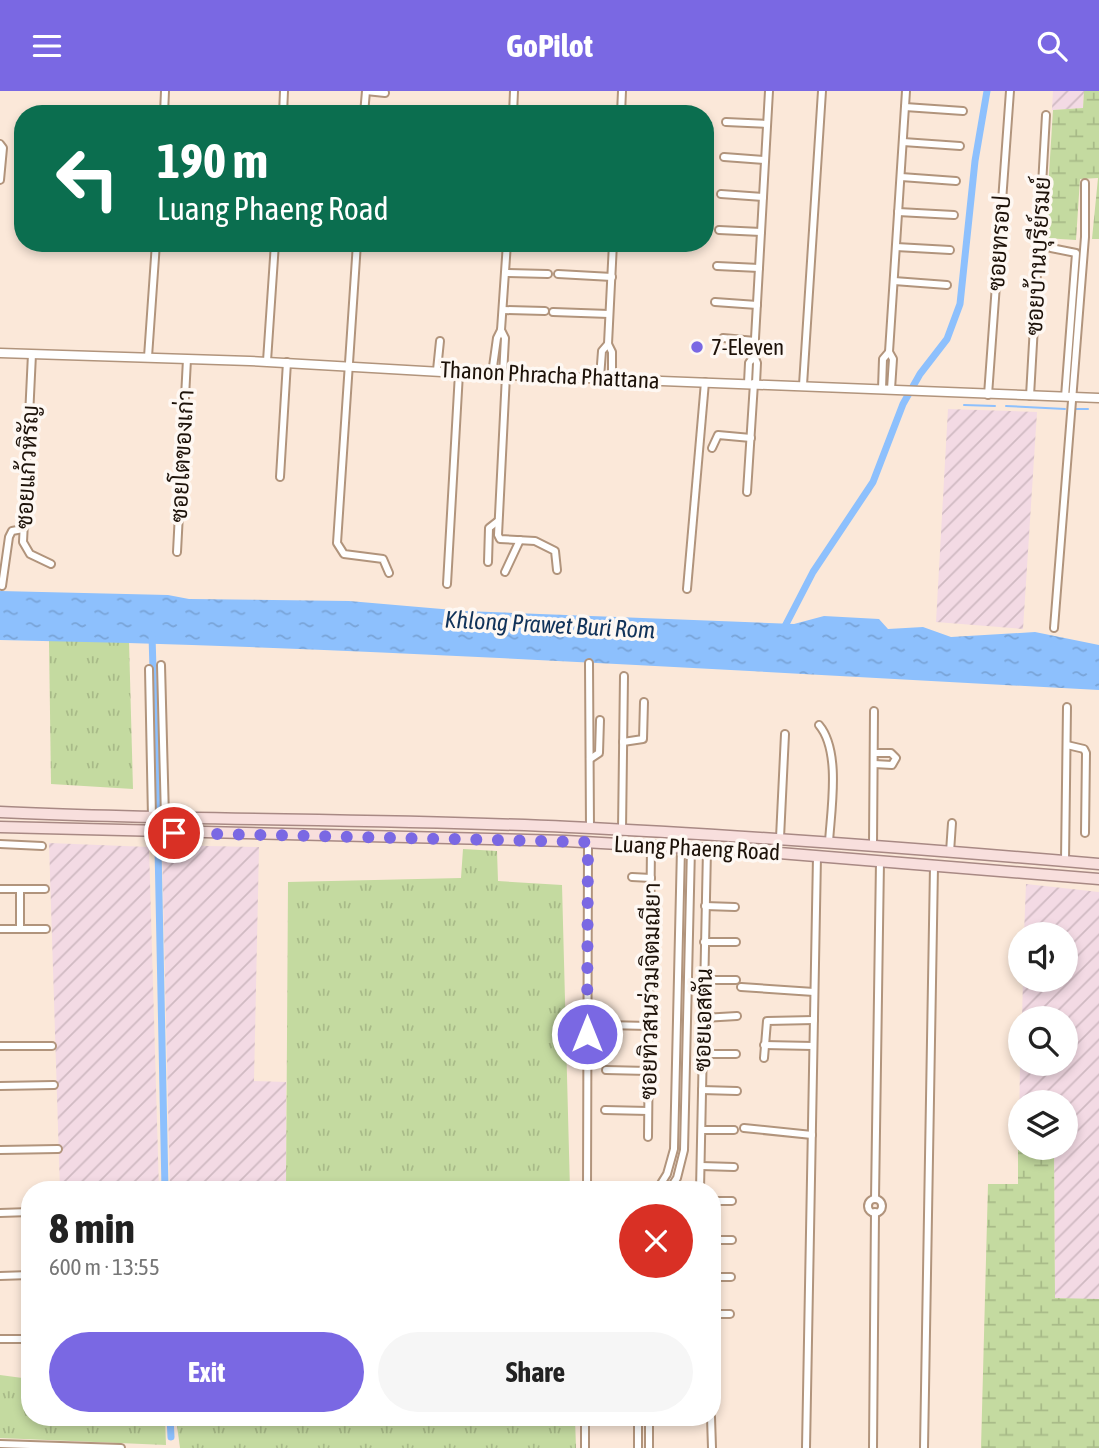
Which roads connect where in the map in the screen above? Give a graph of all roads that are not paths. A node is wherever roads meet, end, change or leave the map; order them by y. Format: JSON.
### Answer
{"nodes":[{"id":1,"x":366,"y":91,"type":"edge"},
{"id":2,"x":769,"y":91,"type":"edge"},
{"id":3,"x":822,"y":91,"type":"edge"},
{"id":4,"x":906,"y":91,"type":"edge"},
{"id":5,"x":1010,"y":91,"type":"edge"},
{"id":6,"x":385,"y":93,"type":"dead end"},
{"id":7,"x":905,"y":107,"type":"junction"},
{"id":8,"x":963,"y":111,"type":"dead end"},
{"id":9,"x":1046,"y":115,"type":"dead end"},
{"id":10,"x":726,"y":122,"type":"dead end"},
{"id":11,"x":767,"y":124,"type":"junction"},
{"id":12,"x":903,"y":142,"type":"junction"},
{"id":13,"x":0,"y":144,"type":"edge"},
{"id":14,"x":960,"y":146,"type":"dead end"},
{"id":15,"x":724,"y":157,"type":"dead end"},
{"id":16,"x":765,"y":160,"type":"junction"},
{"id":17,"x":901,"y":177,"type":"junction"},
{"id":18,"x":0,"y":180,"type":"edge"},
{"id":19,"x":956,"y":181,"type":"dead end"},
{"id":20,"x":1085,"y":183,"type":"dead end"},
{"id":21,"x":721,"y":194,"type":"dead end"},
{"id":22,"x":763,"y":197,"type":"junction"},
{"id":23,"x":898,"y":212,"type":"junction"},
{"id":24,"x":954,"y":215,"type":"dead end"},
{"id":25,"x":719,"y":230,"type":"dead end"},
{"id":26,"x":761,"y":232,"type":"junction"},
{"id":27,"x":896,"y":247,"type":"junction"},
{"id":28,"x":1051,"y":248,"type":"dead end"},
{"id":29,"x":950,"y":250,"type":"dead end"},
{"id":30,"x":155,"y":252,"type":"edge"},
{"id":31,"x":274,"y":252,"type":"edge"},
{"id":32,"x":356,"y":252,"type":"edge"},
{"id":33,"x":507,"y":252,"type":"edge"},
{"id":34,"x":613,"y":252,"type":"edge"},
{"id":35,"x":717,"y":266,"type":"dead end"},
{"id":36,"x":759,"y":268,"type":"junction"},
{"id":37,"x":506,"y":273,"type":"junction"},
{"id":38,"x":548,"y":274,"type":"dead end"},
{"id":39,"x":558,"y":274,"type":"dead end"},
{"id":40,"x":612,"y":277,"type":"junction"},
{"id":41,"x":894,"y":281,"type":"junction"},
{"id":42,"x":947,"y":285,"type":"dead end"},
{"id":43,"x":715,"y":302,"type":"dead end"},
{"id":44,"x":757,"y":305,"type":"junction"},
{"id":45,"x":503,"y":310,"type":"junction"},
{"id":46,"x":545,"y":311,"type":"dead end"},
{"id":47,"x":554,"y":312,"type":"dead end"},
{"id":48,"x":609,"y":314,"type":"junction"},
{"id":49,"x":501,"y":330,"type":"junction"},
{"id":50,"x":723,"y":338,"type":"dead end"},
{"id":51,"x":440,"y":341,"type":"dead end"},
{"id":52,"x":755,"y":341,"type":"junction"},
{"id":53,"x":608,"y":344,"type":"junction"},
{"id":54,"x":889,"y":352,"type":"junction"},
{"id":55,"x":0,"y":353,"type":"edge"},
{"id":56,"x":32,"y":354,"type":"junction"},
{"id":57,"x":148,"y":357,"type":"junction"},
{"id":58,"x":187,"y":359,"type":"junction"},
{"id":59,"x":267,"y":361,"type":"junction"},
{"id":60,"x":287,"y":362,"type":"junction"},
{"id":61,"x":350,"y":365,"type":"junction"},
{"id":62,"x":436,"y":370,"type":"junction"},
{"id":63,"x":459,"y":373,"type":"junction"},
{"id":64,"x":492,"y":374,"type":"junction"},
{"id":65,"x":505,"y":375,"type":"junction"},
{"id":66,"x":600,"y":378,"type":"junction"},
{"id":67,"x":612,"y":378,"type":"junction"},
{"id":68,"x":705,"y":382,"type":"junction"},
{"id":69,"x":753,"y":383,"type":"junction"},
{"id":70,"x":803,"y":386,"type":"junction"},
{"id":71,"x":882,"y":389,"type":"junction"},
{"id":72,"x":891,"y":389,"type":"junction"},
{"id":73,"x":988,"y":395,"type":"junction"},
{"id":74,"x":1030,"y":396,"type":"junction"},
{"id":75,"x":1068,"y":397,"type":"junction"},
{"id":76,"x":1099,"y":398,"type":"edge"},
{"id":77,"x":751,"y":438,"type":"junction"},
{"id":78,"x":712,"y":448,"type":"dead end"},
{"id":79,"x":280,"y":477,"type":"dead end"},
{"id":80,"x":747,"y":492,"type":"dead end"},
{"id":81,"x":498,"y":521,"type":"junction"},
{"id":82,"x":23,"y":529,"type":"junction"},
{"id":83,"x":520,"y":540,"type":"junction"},
{"id":84,"x":177,"y":552,"type":"dead end"},
{"id":85,"x":488,"y":562,"type":"dead end"},
{"id":86,"x":51,"y":564,"type":"dead end"},
{"id":87,"x":557,"y":570,"type":"dead end"},
{"id":88,"x":505,"y":572,"type":"dead end"},
{"id":89,"x":389,"y":573,"type":"dead end"},
{"id":90,"x":447,"y":584,"type":"dead end"},
{"id":91,"x":2,"y":586,"type":"dead end"},
{"id":92,"x":687,"y":589,"type":"dead end"},
{"id":93,"x":1054,"y":628,"type":"dead end"},
{"id":94,"x":589,"y":663,"type":"dead end"},
{"id":95,"x":161,"y":665,"type":"dead end"},
{"id":96,"x":149,"y":669,"type":"dead end"},
{"id":97,"x":624,"y":676,"type":"dead end"},
{"id":98,"x":644,"y":702,"type":"dead end"},
{"id":99,"x":1067,"y":707,"type":"dead end"},
{"id":100,"x":874,"y":711,"type":"dead end"},
{"id":101,"x":600,"y":720,"type":"dead end"},
{"id":102,"x":819,"y":725,"type":"dead end"},
{"id":103,"x":785,"y":734,"type":"dead end"},
{"id":104,"x":623,"y":742,"type":"junction"},
{"id":105,"x":1066,"y":745,"type":"junction"},
{"id":106,"x":874,"y":753,"type":"junction"},
{"id":107,"x":590,"y":759,"type":"junction"},
{"id":108,"x":874,"y":764,"type":"junction"},
{"id":109,"x":0,"y":812,"type":"edge"},
{"id":110,"x":152,"y":820,"type":"junction"},
{"id":111,"x":165,"y":820,"type":"junction"},
{"id":112,"x":952,"y":823,"type":"dead end"},
{"id":113,"x":0,"y":827,"type":"edge"},
{"id":114,"x":567,"y":827,"type":"junction"},
{"id":115,"x":590,"y":828,"type":"junction"},
{"id":116,"x":622,"y":829,"type":"junction"},
{"id":117,"x":1085,"y":833,"type":"dead end"},
{"id":118,"x":780,"y":838,"type":"junction"},
{"id":119,"x":566,"y":841,"type":"junction"},
{"id":120,"x":588,"y":842,"type":"junction"},
{"id":121,"x":829,"y":842,"type":"junction"},
{"id":122,"x":0,"y":844,"type":"edge"},
{"id":123,"x":873,"y":845,"type":"junction"},
{"id":124,"x":43,"y":846,"type":"dead end"},
{"id":125,"x":651,"y":846,"type":"junction"},
{"id":126,"x":686,"y":848,"type":"junction"},
{"id":127,"x":706,"y":849,"type":"junction"},
{"id":128,"x":950,"y":852,"type":"junction"},
{"id":129,"x":779,"y":853,"type":"junction"},
{"id":130,"x":817,"y":856,"type":"junction"},
{"id":131,"x":880,"y":861,"type":"junction"},
{"id":132,"x":1065,"y":861,"type":"junction"},
{"id":133,"x":1099,"y":864,"type":"edge"},
{"id":134,"x":934,"y":866,"type":"junction"},
{"id":135,"x":632,"y":877,"type":"dead end"},
{"id":136,"x":651,"y":878,"type":"junction"},
{"id":137,"x":1099,"y":879,"type":"edge"},
{"id":138,"x":0,"y":889,"type":"edge"},
{"id":139,"x":20,"y":889,"type":"junction"},
{"id":140,"x":45,"y":889,"type":"dead end"},
{"id":141,"x":680,"y":899,"type":"junction"},
{"id":142,"x":690,"y":899,"type":"junction"},
{"id":143,"x":705,"y":906,"type":"junction"},
{"id":144,"x":735,"y":907,"type":"dead end"},
{"id":145,"x":0,"y":929,"type":"edge"},
{"id":146,"x":20,"y":929,"type":"junction"},
{"id":147,"x":46,"y":929,"type":"dead end"},
{"id":148,"x":704,"y":942,"type":"junction"},
{"id":149,"x":736,"y":942,"type":"dead end"},
{"id":150,"x":704,"y":980,"type":"junction"},
{"id":151,"x":814,"y":992,"type":"junction"},
{"id":152,"x":737,"y":1016,"type":"dead end"},
{"id":153,"x":703,"y":1018,"type":"junction"},
{"id":154,"x":814,"y":1020,"type":"junction"},
{"id":155,"x":605,"y":1025,"type":"dead end"},
{"id":156,"x":649,"y":1026,"type":"junction"},
{"id":157,"x":764,"y":1045,"type":"junction"},
{"id":158,"x":0,"y":1046,"type":"edge"},
{"id":159,"x":52,"y":1046,"type":"dead end"},
{"id":160,"x":813,"y":1046,"type":"junction"},
{"id":161,"x":703,"y":1054,"type":"junction"},
{"id":162,"x":736,"y":1054,"type":"dead end"},
{"id":163,"x":764,"y":1058,"type":"dead end"},
{"id":164,"x":606,"y":1070,"type":"dead end"},
{"id":165,"x":648,"y":1071,"type":"junction"},
{"id":166,"x":0,"y":1086,"type":"edge"},
{"id":167,"x":54,"y":1086,"type":"dead end"},
{"id":168,"x":702,"y":1090,"type":"junction"},
{"id":169,"x":737,"y":1091,"type":"dead end"},
{"id":170,"x":606,"y":1110,"type":"dead end"},
{"id":171,"x":648,"y":1111,"type":"junction"},
{"id":172,"x":744,"y":1128,"type":"dead end"},
{"id":173,"x":702,"y":1130,"type":"junction"},
{"id":174,"x":734,"y":1130,"type":"dead end"},
{"id":175,"x":812,"y":1135,"type":"junction"},
{"id":176,"x":648,"y":1137,"type":"dead end"},
{"id":177,"x":58,"y":1149,"type":"dead end"},
{"id":178,"x":0,"y":1150,"type":"edge"},
{"id":179,"x":701,"y":1166,"type":"junction"},
{"id":180,"x":734,"y":1167,"type":"dead end"},
{"id":181,"x":587,"y":1181,"type":"edge"},
{"id":182,"x":663,"y":1181,"type":"edge"},
{"id":183,"x":675,"y":1181,"type":"edge"},
{"id":184,"x":700,"y":1181,"type":"edge"},
{"id":185,"x":721,"y":1201,"type":"edge"},
{"id":186,"x":732,"y":1201,"type":"dead end"},
{"id":187,"x":21,"y":1212,"type":"edge"},
{"id":188,"x":0,"y":1213,"type":"edge"},
{"id":189,"x":721,"y":1240,"type":"edge"},
{"id":190,"x":732,"y":1240,"type":"dead end"},
{"id":191,"x":21,"y":1275,"type":"edge"},
{"id":192,"x":0,"y":1276,"type":"edge"},
{"id":193,"x":721,"y":1277,"type":"edge"},
{"id":194,"x":732,"y":1277,"type":"dead end"},
{"id":195,"x":721,"y":1314,"type":"edge"},
{"id":196,"x":730,"y":1314,"type":"dead end"},
{"id":197,"x":0,"y":1339,"type":"edge"},
{"id":198,"x":21,"y":1339,"type":"edge"},
{"id":199,"x":585,"y":1426,"type":"edge"},
{"id":200,"x":638,"y":1426,"type":"edge"},
{"id":201,"x":649,"y":1426,"type":"edge"},
{"id":202,"x":711,"y":1426,"type":"edge"},
{"id":203,"x":0,"y":1444,"type":"edge"},
{"id":204,"x":121,"y":1448,"type":"edge"},
{"id":205,"x":584,"y":1448,"type":"edge"},
{"id":206,"x":638,"y":1448,"type":"edge"},
{"id":207,"x":649,"y":1448,"type":"edge"},
{"id":208,"x":712,"y":1448,"type":"edge"},
{"id":209,"x":806,"y":1448,"type":"edge"},
{"id":210,"x":873,"y":1448,"type":"edge"},
{"id":211,"x":924,"y":1448,"type":"edge"}],
"edges":[{"from":1,"to":6,"type":"street"},
{"from":2,"to":11,"type":"street"},
{"from":3,"to":70,"type":"street"},
{"from":4,"to":7,"type":"street"},
{"from":5,"to":73,"type":"street","name":"ซอยทรอป"},
{"from":7,"to":8,"type":"street"},
{"from":7,"to":12,"type":"street"},
{"from":9,"to":74,"type":"street","name":"ซอยบ้านบุรีย์รมย์"},
{"from":10,"to":11,"type":"street"},
{"from":11,"to":16,"type":"street"},
{"from":12,"to":14,"type":"street"},
{"from":12,"to":17,"type":"street"},
{"from":13,"to":18,"type":"street"},
{"from":15,"to":16,"type":"street"},
{"from":16,"to":22,"type":"street"},
{"from":17,"to":19,"type":"street"},
{"from":17,"to":23,"type":"street"},
{"from":20,"to":75,"type":"street"},
{"from":21,"to":22,"type":"street"},
{"from":22,"to":26,"type":"street"},
{"from":23,"to":24,"type":"street"},
{"from":23,"to":27,"type":"street"},
{"from":25,"to":26,"type":"street"},
{"from":26,"to":36,"type":"street"},
{"from":27,"to":29,"type":"street"},
{"from":27,"to":41,"type":"street"},
{"from":28,"to":75,"type":"street"},
{"from":30,"to":57,"type":"street"},
{"from":31,"to":59,"type":"street"},
{"from":32,"to":61,"type":"street"},
{"from":33,"to":37,"type":"street"},
{"from":34,"to":40,"type":"street"},
{"from":35,"to":36,"type":"street"},
{"from":36,"to":44,"type":"street"},
{"from":37,"to":38,"type":"street"},
{"from":37,"to":45,"type":"street"},
{"from":39,"to":40,"type":"street"},
{"from":40,"to":48,"type":"street"},
{"from":41,"to":42,"type":"street"},
{"from":41,"to":54,"type":"street"},
{"from":43,"to":44,"type":"street"},
{"from":44,"to":52,"type":"street"},
{"from":45,"to":46,"type":"street"},
{"from":45,"to":49,"type":"street"},
{"from":47,"to":48,"type":"street"},
{"from":48,"to":53,"type":"street"},
{"from":49,"to":64,"type":"street"},
{"from":49,"to":65,"type":"street"},
{"from":50,"to":52,"type":"street"},
{"from":51,"to":62,"type":"street"},
{"from":52,"to":69,"type":"street"},
{"from":53,"to":66,"type":"street"},
{"from":53,"to":67,"type":"street"},
{"from":54,"to":71,"type":"street"},
{"from":54,"to":72,"type":"street"},
{"from":55,"to":56,"type":"street","name":"Thanon Phracha Phattana"},
{"from":56,"to":57,"type":"street","name":"Thanon Phracha Phattana"},
{"from":56,"to":82,"type":"street","name":"ซอยแก้วหิรัญ"},
{"from":57,"to":58,"type":"street","name":"Thanon Phracha Phattana"},
{"from":58,"to":59,"type":"street","name":"Thanon Phracha Phattana"},
{"from":58,"to":84,"type":"street","name":"ซอยโตของเก่า"},
{"from":59,"to":60,"type":"street","name":"Thanon Phracha Phattana"},
{"from":60,"to":61,"type":"street","name":"Thanon Phracha Phattana"},
{"from":60,"to":79,"type":"street"},
{"from":61,"to":62,"type":"street","name":"Thanon Phracha Phattana"},
{"from":61,"to":89,"type":"street"},
{"from":62,"to":63,"type":"street","name":"Thanon Phracha Phattana"},
{"from":63,"to":64,"type":"street","name":"Thanon Phracha Phattana"},
{"from":63,"to":90,"type":"street"},
{"from":64,"to":65,"type":"street","name":"Thanon Phracha Phattana"},
{"from":65,"to":66,"type":"street","name":"Thanon Phracha Phattana"},
{"from":65,"to":81,"type":"street"},
{"from":66,"to":67,"type":"street","name":"Thanon Phracha Phattana"},
{"from":67,"to":68,"type":"street","name":"Thanon Phracha Phattana"},
{"from":68,"to":69,"type":"street","name":"Thanon Phracha Phattana"},
{"from":68,"to":92,"type":"street"},
{"from":69,"to":70,"type":"street","name":"Thanon Phracha Phattana"},
{"from":69,"to":77,"type":"street"},
{"from":70,"to":71,"type":"street","name":"Thanon Phracha Phattana"},
{"from":71,"to":72,"type":"street","name":"Thanon Phracha Phattana"},
{"from":72,"to":73,"type":"street","name":"Thanon Phracha Phattana"},
{"from":73,"to":74,"type":"street","name":"Thanon Phracha Phattana"},
{"from":74,"to":75,"type":"street","name":"Thanon Phracha Phattana"},
{"from":75,"to":76,"type":"street","name":"Thanon Phracha Phattana"},
{"from":75,"to":93,"type":"street"},
{"from":77,"to":78,"type":"street"},
{"from":77,"to":80,"type":"street"},
{"from":81,"to":83,"type":"street"},
{"from":81,"to":85,"type":"street"},
{"from":82,"to":86,"type":"street","name":"ซอยแก้วหิรัญ"},
{"from":82,"to":91,"type":"street"},
{"from":83,"to":87,"type":"street"},
{"from":83,"to":88,"type":"street"},
{"from":94,"to":107,"type":"street"},
{"from":95,"to":111,"type":"street"},
{"from":96,"to":110,"type":"street"},
{"from":97,"to":104,"type":"street"},
{"from":98,"to":104,"type":"street"},
{"from":99,"to":105,"type":"street"},
{"from":100,"to":106,"type":"street"},
{"from":101,"to":107,"type":"street"},
{"from":102,"to":121,"type":"street"},
{"from":103,"to":118,"type":"street"},
{"from":104,"to":116,"type":"street"},
{"from":105,"to":117,"type":"street"},
{"from":105,"to":132,"type":"street"},
{"from":106,"to":108,"type":"street"},
{"from":106,"to":108,"type":"street"},
{"from":107,"to":115,"type":"street"},
{"from":108,"to":123,"type":"street"},
{"from":109,"to":110,"type":"main road","name":"Luang Phaeng Road"},
{"from":110,"to":111,"type":"main road","name":"Luang Phaeng Road"},
{"from":111,"to":114,"type":"main road","name":"Luang Phaeng Road"},
{"from":112,"to":128,"type":"street"},
{"from":113,"to":119,"type":"main road","name":"Luang Phaeng Road"},
{"from":114,"to":115,"type":"main road","name":"Luang Phaeng Road"},
{"from":114,"to":119,"type":"main road"},
{"from":115,"to":116,"type":"main road","name":"Luang Phaeng Road"},
{"from":116,"to":118,"type":"main road","name":"Luang Phaeng Road"},
{"from":118,"to":121,"type":"main road","name":"Luang Phaeng Road"},
{"from":118,"to":129,"type":"main road"},
{"from":119,"to":120,"type":"main road","name":"Luang Phaeng Road"},
{"from":120,"to":125,"type":"main road","name":"Luang Phaeng Road"},
{"from":120,"to":181,"type":"street"},
{"from":121,"to":123,"type":"main road","name":"Luang Phaeng Road"},
{"from":122,"to":124,"type":"street"},
{"from":123,"to":128,"type":"main road","name":"Luang Phaeng Road"},
{"from":125,"to":126,"type":"main road","name":"Luang Phaeng Road"},
{"from":125,"to":136,"type":"street","name":"ซอยทิวสนร่วมจิตมณียา"},
{"from":126,"to":127,"type":"main road","name":"Luang Phaeng Road"},
{"from":126,"to":141,"type":"street"},
{"from":126,"to":142,"type":"street"},
{"from":127,"to":129,"type":"main road","name":"Luang Phaeng Road"},
{"from":127,"to":143,"type":"street","name":"ซอยเอสตัน"},
{"from":128,"to":132,"type":"main road","name":"Luang Phaeng Road"},
{"from":129,"to":130,"type":"main road","name":"Luang Phaeng Road"},
{"from":130,"to":131,"type":"main road","name":"Luang Phaeng Road"},
{"from":130,"to":151,"type":"street"},
{"from":131,"to":134,"type":"main road","name":"Luang Phaeng Road"},
{"from":131,"to":210,"type":"street"},
{"from":132,"to":133,"type":"main road","name":"Luang Phaeng Road"},
{"from":134,"to":137,"type":"main road","name":"Luang Phaeng Road"},
{"from":134,"to":211,"type":"street"},
{"from":135,"to":136,"type":"street"},
{"from":136,"to":156,"type":"street","name":"ซอยทิวสนร่วมจิตมณียา"},
{"from":138,"to":139,"type":"street"},
{"from":139,"to":140,"type":"street"},
{"from":139,"to":146,"type":"street"},
{"from":141,"to":142,"type":"street"},
{"from":141,"to":182,"type":"street"},
{"from":142,"to":183,"type":"street"},
{"from":143,"to":144,"type":"street"},
{"from":143,"to":148,"type":"street","name":"ซอยเอสตัน"},
{"from":145,"to":146,"type":"street"},
{"from":146,"to":147,"type":"street"},
{"from":148,"to":149,"type":"street"},
{"from":148,"to":150,"type":"street","name":"ซอยเอสตัน"},
{"from":150,"to":151,"type":"street"},
{"from":150,"to":153,"type":"street","name":"ซอยเอสตัน"},
{"from":151,"to":154,"type":"street"},
{"from":152,"to":153,"type":"street"},
{"from":153,"to":161,"type":"street","name":"ซอยเอสตัน"},
{"from":154,"to":157,"type":"street"},
{"from":154,"to":160,"type":"street"},
{"from":155,"to":156,"type":"street"},
{"from":156,"to":165,"type":"street","name":"ซอยทิวสนร่วมจิตมณียา"},
{"from":157,"to":160,"type":"street"},
{"from":157,"to":163,"type":"street"},
{"from":158,"to":159,"type":"street"},
{"from":160,"to":175,"type":"street"},
{"from":161,"to":162,"type":"street"},
{"from":161,"to":168,"type":"street","name":"ซอยเอสตัน"},
{"from":164,"to":165,"type":"street"},
{"from":165,"to":171,"type":"street","name":"ซอยทิวสนร่วมจิตมณียา"},
{"from":166,"to":167,"type":"street"},
{"from":168,"to":169,"type":"street"},
{"from":168,"to":173,"type":"street","name":"ซอยเอสตัน"},
{"from":170,"to":171,"type":"street"},
{"from":171,"to":176,"type":"street","name":"ซอยทิวสนร่วมจิตมณียา"},
{"from":172,"to":175,"type":"street"},
{"from":173,"to":174,"type":"street"},
{"from":173,"to":179,"type":"street","name":"ซอยเอสตัน"},
{"from":175,"to":209,"type":"street"},
{"from":177,"to":178,"type":"street"},
{"from":179,"to":180,"type":"street"},
{"from":179,"to":184,"type":"street","name":"ซอยเอสตัน"},
{"from":185,"to":186,"type":"street"},
{"from":187,"to":188,"type":"street"},
{"from":189,"to":190,"type":"street"},
{"from":191,"to":192,"type":"street"},
{"from":193,"to":194,"type":"street"},
{"from":195,"to":196,"type":"street"},
{"from":197,"to":198,"type":"street"},
{"from":199,"to":205,"type":"street"},
{"from":200,"to":206,"type":"street"},
{"from":201,"to":207,"type":"street"},
{"from":202,"to":208,"type":"street"},
{"from":203,"to":204,"type":"street"}]}
